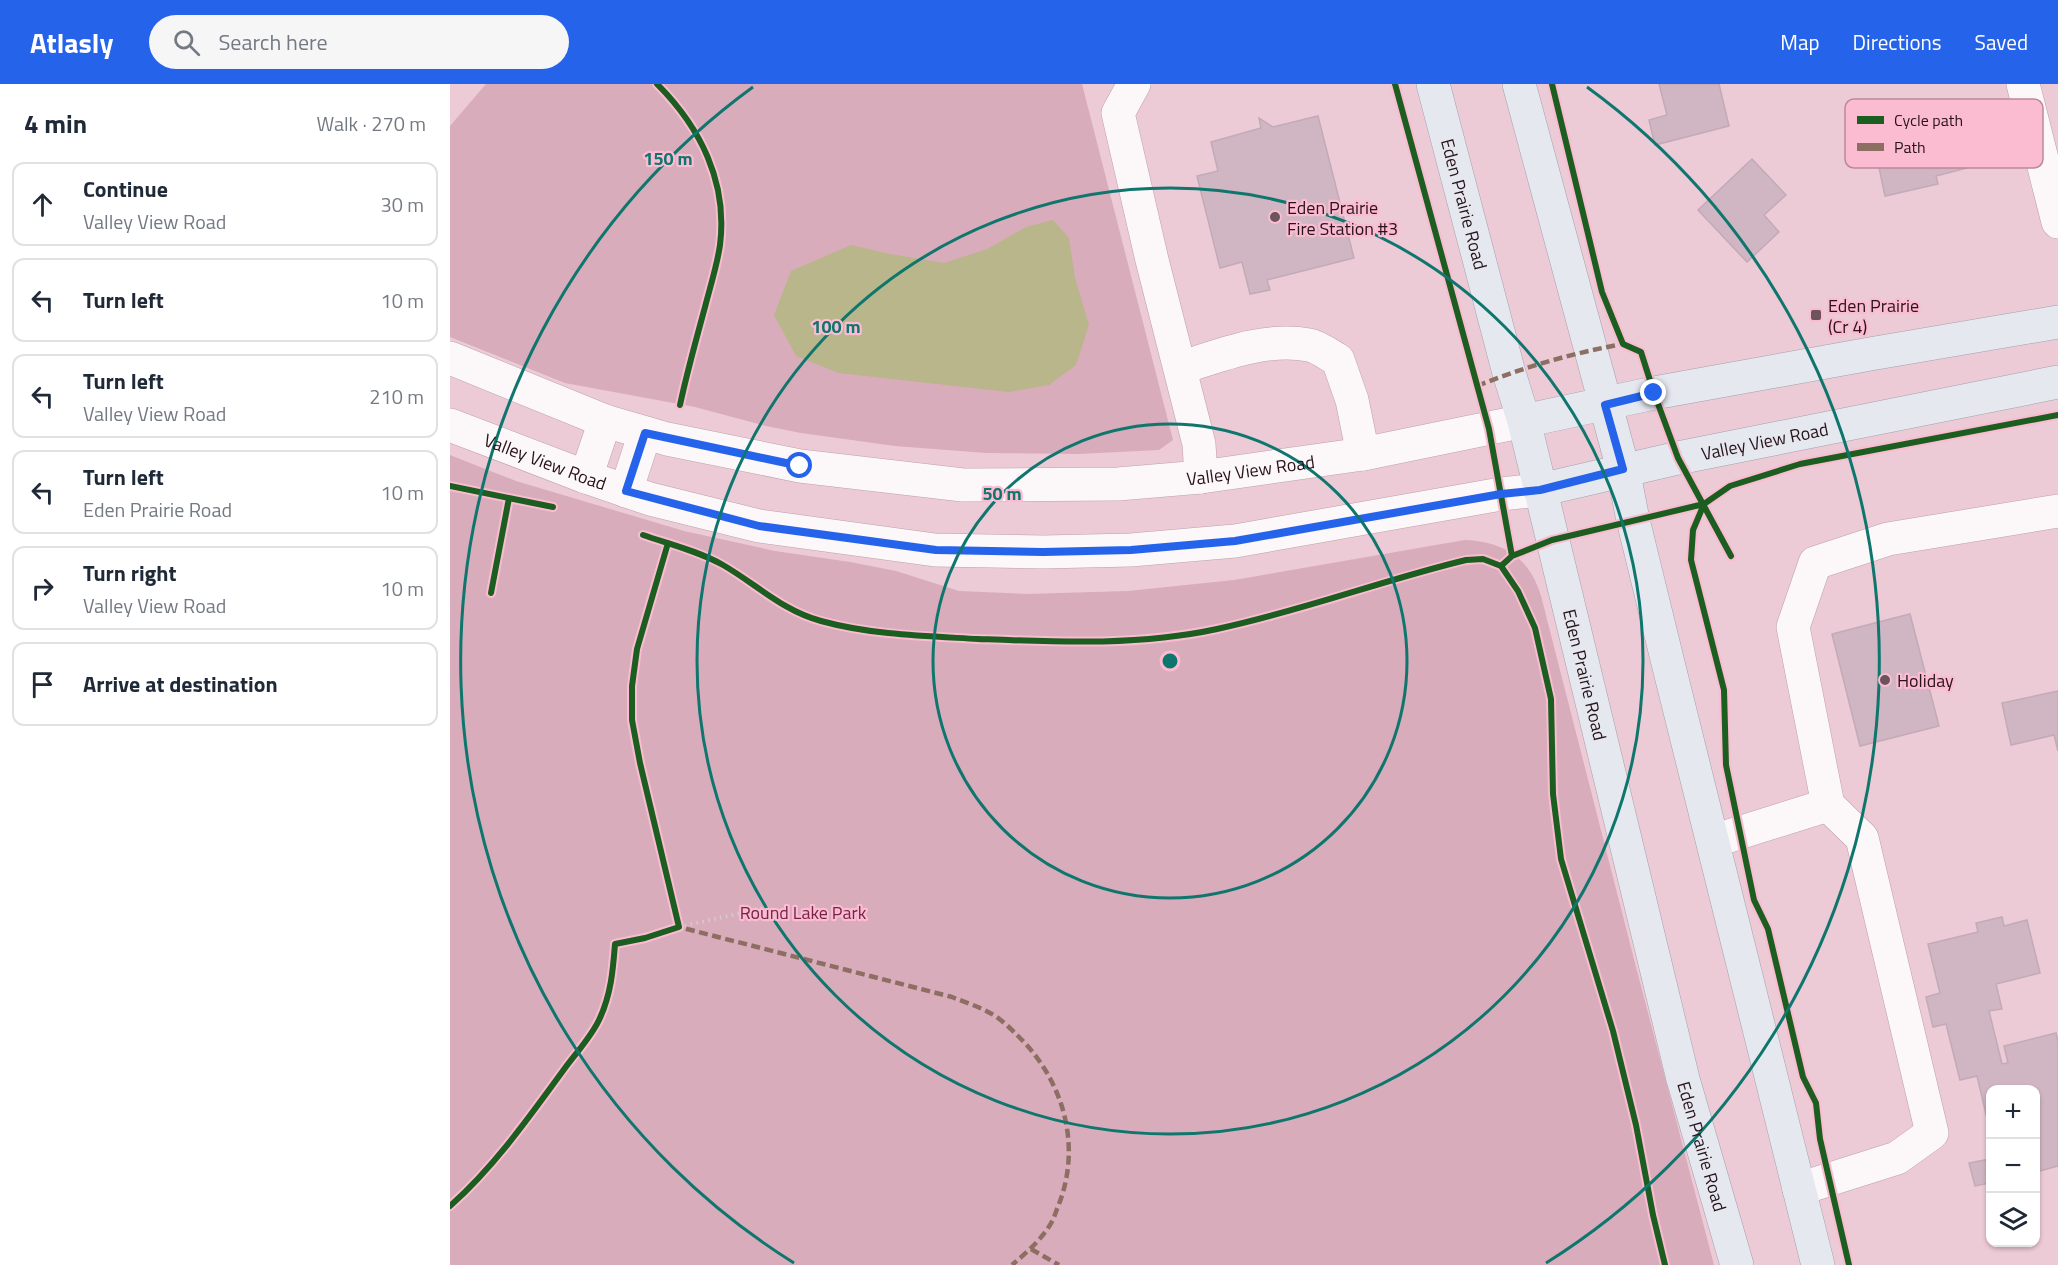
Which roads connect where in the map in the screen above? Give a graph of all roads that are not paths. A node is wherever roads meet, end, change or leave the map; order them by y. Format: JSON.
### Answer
{"nodes":[{"id":1,"x":1134,"y":84,"type":"edge"},
{"id":2,"x":1433,"y":84,"type":"edge"},
{"id":3,"x":1519,"y":84,"type":"edge"},
{"id":4,"x":2023,"y":84,"type":"edge"},
{"id":5,"x":2027,"y":99,"type":"edge"},
{"id":6,"x":2043,"y":163,"type":"edge"},
{"id":7,"x":2058,"y":222,"type":"edge"},
{"id":8,"x":2058,"y":322,"type":"edge"},
{"id":9,"x":450,"y":358,"type":"edge"},
{"id":10,"x":1180,"y":368,"type":"junction"},
{"id":11,"x":2058,"y":382,"type":"edge"},
{"id":12,"x":1605,"y":405,"type":"junction"},
{"id":13,"x":605,"y":421,"type":"junction"},
{"id":14,"x":1524,"y":421,"type":"junction"},
{"id":15,"x":450,"y":425,"type":"edge"},
{"id":16,"x":645,"y":433,"type":"junction"},
{"id":17,"x":1364,"y":454,"type":"junction"},
{"id":18,"x":1623,"y":469,"type":"junction"},
{"id":19,"x":586,"y":477,"type":"junction"},
{"id":20,"x":1201,"y":477,"type":"junction"},
{"id":21,"x":1540,"y":490,"type":"junction"},
{"id":22,"x":626,"y":491,"type":"junction"},
{"id":23,"x":2058,"y":511,"type":"edge"},
{"id":24,"x":1828,"y":805,"type":"junction"},
{"id":25,"x":1713,"y":841,"type":"junction"},
{"id":26,"x":1798,"y":1189,"type":"junction"},
{"id":27,"x":1737,"y":1265,"type":"edge"},
{"id":28,"x":1818,"y":1265,"type":"edge"}],
"edges":[{"from":1,"to":10,"type":"street"},
{"from":2,"to":14,"type":"main road","name":"Eden Prairie Road"},
{"from":3,"to":12,"type":"main road"},
{"from":4,"to":5,"type":"street"},
{"from":6,"to":7,"type":"street"},
{"from":8,"to":12,"type":"main road","name":"Valley View Road"},
{"from":9,"to":13,"type":"street","name":"Valley View Road"},
{"from":10,"to":17,"type":"street"},
{"from":10,"to":20,"type":"street"},
{"from":11,"to":18,"type":"main road","name":"Valley View Road"},
{"from":12,"to":14,"type":"main road","name":"Valley View Road"},
{"from":12,"to":18,"type":"main road"},
{"from":13,"to":16,"type":"street","name":"Valley View Road"},
{"from":13,"to":19,"type":"street"},
{"from":14,"to":17,"type":"street","name":"Valley View Road"},
{"from":14,"to":21,"type":"main road","name":"Eden Prairie Road"},
{"from":15,"to":19,"type":"street","name":"Valley View Road"},
{"from":16,"to":20,"type":"street","name":"Valley View Road"},
{"from":16,"to":22,"type":"street"},
{"from":17,"to":20,"type":"street","name":"Valley View Road"},
{"from":18,"to":21,"type":"main road","name":"Valley View Road"},
{"from":18,"to":25,"type":"main road"},
{"from":19,"to":22,"type":"street","name":"Valley View Road"},
{"from":21,"to":22,"type":"street","name":"Valley View Road"},
{"from":21,"to":27,"type":"main road","name":"Eden Prairie Road"},
{"from":23,"to":24,"type":"street"},
{"from":24,"to":25,"type":"street"},
{"from":24,"to":26,"type":"street"},
{"from":25,"to":26,"type":"main road"},
{"from":26,"to":28,"type":"main road"}]}
